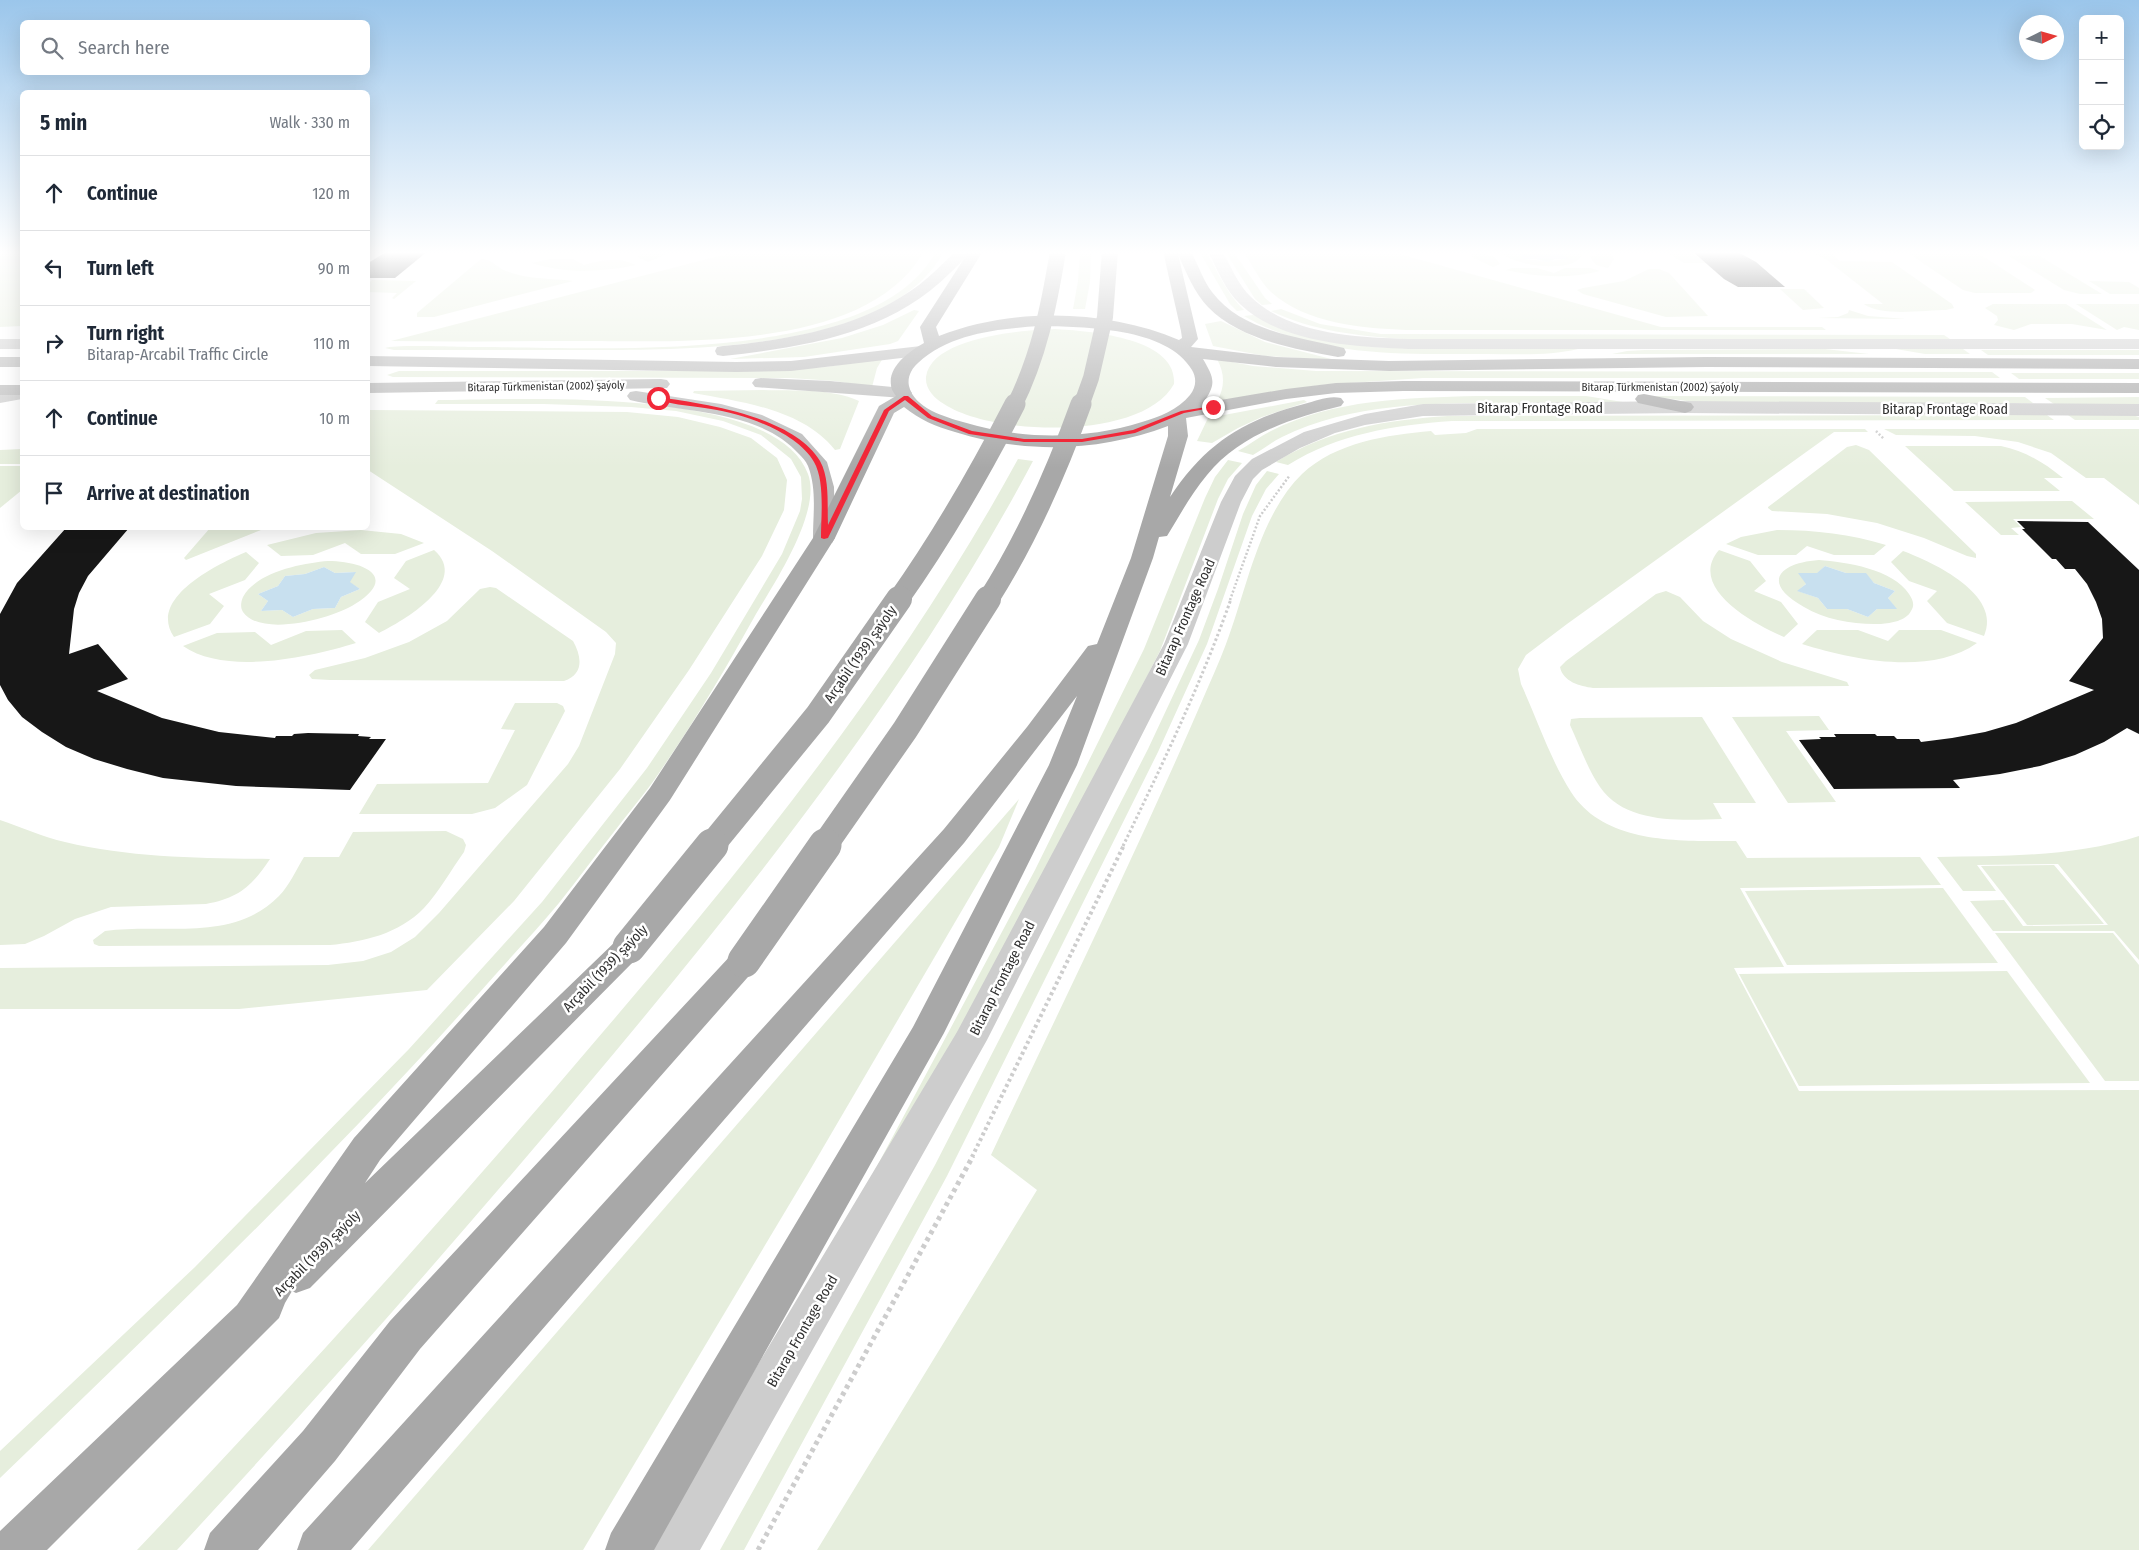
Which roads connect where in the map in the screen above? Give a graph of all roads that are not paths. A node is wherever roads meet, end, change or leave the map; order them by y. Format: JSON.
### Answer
{"nodes":[{"id":1,"x":865,"y":323,"type":"edge"},
{"id":2,"x":930,"y":323,"type":"edge"},
{"id":3,"x":1008,"y":323,"type":"edge"},
{"id":4,"x":1045,"y":323,"type":"edge"},
{"id":5,"x":1098,"y":323,"type":"edge"},
{"id":6,"x":1104,"y":323,"type":"edge"},
{"id":7,"x":1187,"y":323,"type":"edge"},
{"id":8,"x":1246,"y":323,"type":"edge"},
{"id":9,"x":1284,"y":323,"type":"edge"},
{"id":10,"x":1619,"y":343,"type":"junction"},
{"id":11,"x":0,"y":344,"type":"edge"},
{"id":12,"x":20,"y":344,"type":"edge"},
{"id":13,"x":1843,"y":344,"type":"junction"},
{"id":14,"x":2139,"y":344,"type":"edge"},
{"id":15,"x":927,"y":347,"type":"junction"},
{"id":16,"x":1184,"y":350,"type":"junction"},
{"id":17,"x":370,"y":361,"type":"edge"},
{"id":18,"x":0,"y":362,"type":"edge"},
{"id":19,"x":20,"y":362,"type":"edge"},
{"id":20,"x":482,"y":363,"type":"junction"},
{"id":21,"x":1557,"y":364,"type":"junction"},
{"id":22,"x":1960,"y":364,"type":"junction"},
{"id":23,"x":2139,"y":364,"type":"edge"},
{"id":24,"x":676,"y":384,"type":"dead end"},
{"id":25,"x":716,"y":384,"type":"dead end"},
{"id":26,"x":460,"y":386,"type":"junction"},
{"id":27,"x":1517,"y":387,"type":"junction"},
{"id":28,"x":1584,"y":387,"type":"junction"},
{"id":29,"x":370,"y":388,"type":"edge"},
{"id":30,"x":2139,"y":388,"type":"edge"},
{"id":31,"x":0,"y":390,"type":"edge"},
{"id":32,"x":20,"y":390,"type":"edge"},
{"id":33,"x":20,"y":394,"type":"edge"},
{"id":34,"x":904,"y":395,"type":"junction"},
{"id":35,"x":0,"y":398,"type":"edge"},
{"id":36,"x":1685,"y":407,"type":"junction"},
{"id":37,"x":2139,"y":410,"type":"edge"},
{"id":38,"x":1179,"y":414,"type":"junction"},
{"id":39,"x":824,"y":538,"type":"junction"},
{"id":40,"x":1142,"y":558,"type":"junction"},
{"id":41,"x":1118,"y":623,"type":"junction"},
{"id":42,"x":252,"y":1317,"type":"junction"},
{"id":43,"x":14,"y":1550,"type":"edge"},
{"id":44,"x":227,"y":1550,"type":"edge"},
{"id":45,"x":320,"y":1550,"type":"edge"},
{"id":46,"x":628,"y":1550,"type":"edge"},
{"id":47,"x":674,"y":1550,"type":"edge"}],
"edges":[{"from":1,"to":20,"type":"main road"},
{"from":2,"to":15,"type":"main road"},
{"from":3,"to":15,"type":"main road"},
{"from":4,"to":42,"type":"main road","name":"Arçabil (1939) şaýoly","bridge":true},
{"from":5,"to":16,"type":"main road"},
{"from":6,"to":44,"type":"main road","bridge":true},
{"from":7,"to":16,"type":"main road"},
{"from":8,"to":21,"type":"main road"},
{"from":9,"to":10,"type":"street"},
{"from":10,"to":13,"type":"street"},
{"from":10,"to":21,"type":"main road"},
{"from":11,"to":12,"type":"street"},
{"from":13,"to":14,"type":"street"},
{"from":13,"to":22,"type":"main road"},
{"from":15,"to":20,"type":"main road","name":"Bitarap Türkmenistan (2002) şaýoly"},
{"from":15,"to":34,"type":"main road"},
{"from":16,"to":21,"type":"main road","name":"Bitarap Türkmenistan (2002) şaýoly"},
{"from":16,"to":38,"type":"main road"},
{"from":17,"to":20,"type":"main road","name":"Bitarap Türkmenistan (2002) şaýoly"},
{"from":18,"to":19,"type":"main road"},
{"from":21,"to":22,"type":"main road","name":"Bitarap Türkmenistan (2002) şaýoly"},
{"from":22,"to":23,"type":"main road","name":"Bitarap Türkmenistan (2002) şaýoly"},
{"from":24,"to":26,"type":"main road","name":"Bitarap Türkmenistan (2002) şaýoly"},
{"from":25,"to":34,"type":"main road"},
{"from":26,"to":29,"type":"main road","name":"Bitarap Türkmenistan (2002) şaýoly"},
{"from":26,"to":39,"type":"main road"},
{"from":27,"to":28,"type":"main road","name":"Bitarap Türkmenistan (2002) şaýoly"},
{"from":27,"to":38,"type":"main road","name":"Bitarap Türkmenistan (2002) şaýoly"},
{"from":27,"to":40,"type":"main road"},
{"from":28,"to":30,"type":"main road","name":"Bitarap Türkmenistan (2002) şaýoly"},
{"from":28,"to":36,"type":"main road"},
{"from":31,"to":32,"type":"main road"},
{"from":33,"to":35,"type":"street"},
{"from":34,"to":38,"type":"main road"},
{"from":34,"to":39,"type":"main road"},
{"from":36,"to":37,"type":"street","name":"Bitarap Frontage Road"},
{"from":36,"to":47,"type":"street","name":"Bitarap Frontage Road"},
{"from":38,"to":40,"type":"main road"},
{"from":39,"to":42,"type":"main road"},
{"from":40,"to":41,"type":"main road"},
{"from":41,"to":45,"type":"main road"},
{"from":41,"to":46,"type":"main road"},
{"from":42,"to":43,"type":"main road","name":"Arçabil (1939) şaýoly"}]}
